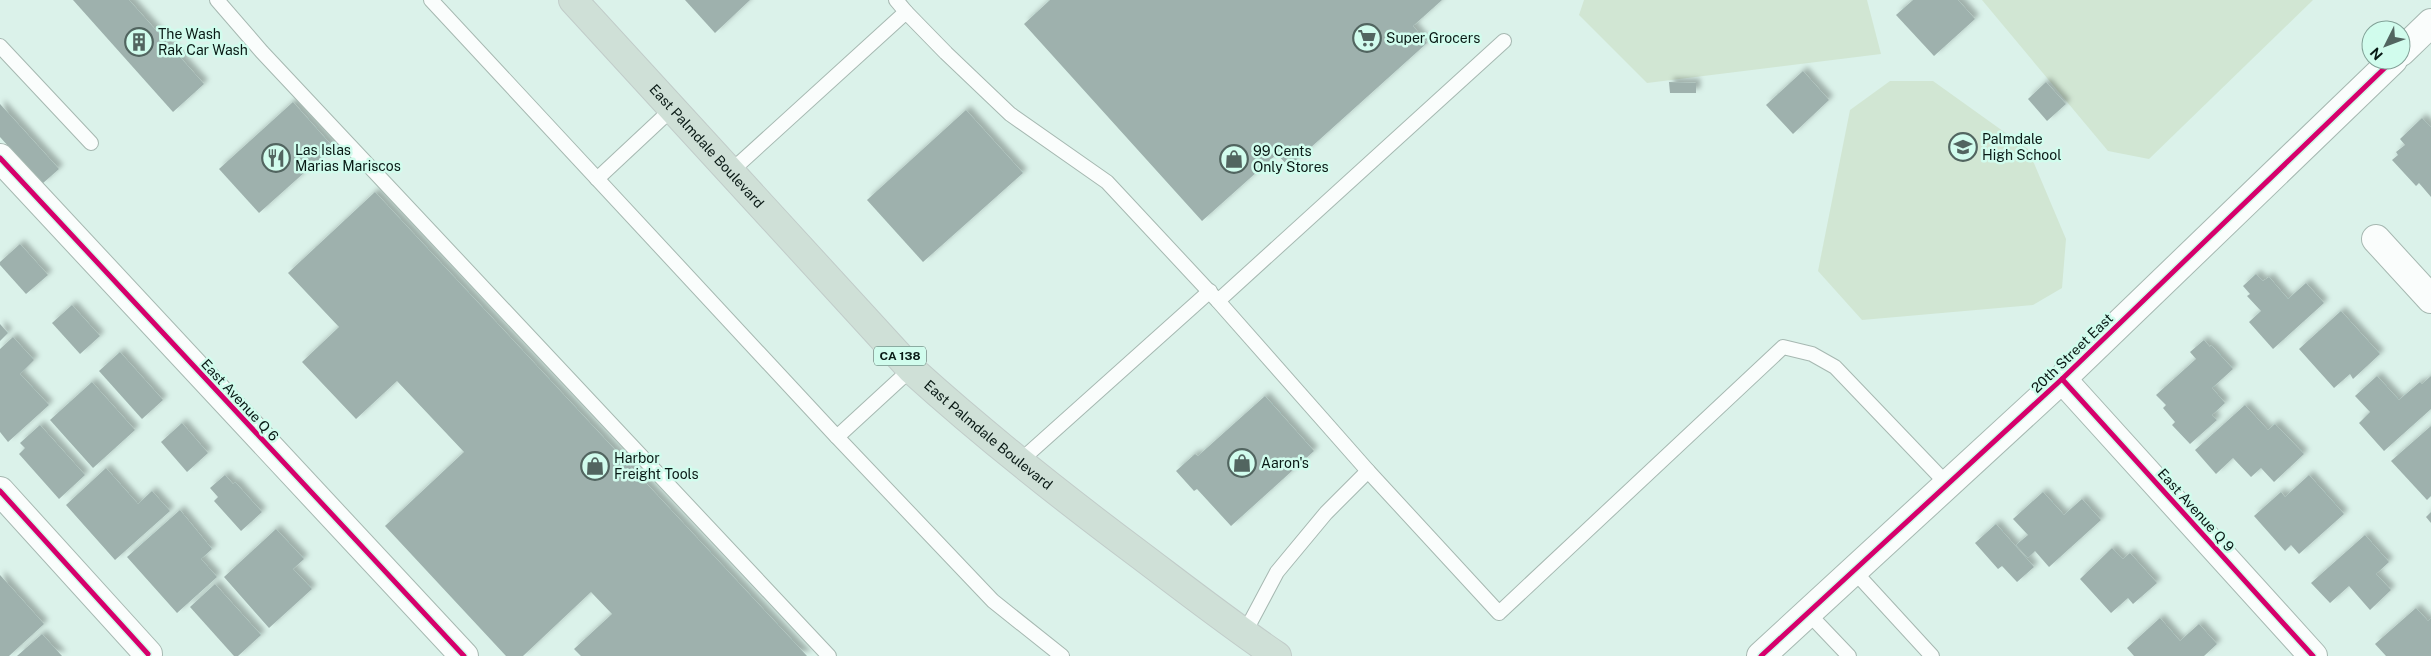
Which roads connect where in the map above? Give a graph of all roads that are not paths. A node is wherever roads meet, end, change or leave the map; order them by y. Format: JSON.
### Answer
{"nodes":[{"id":1,"x":217,"y":0,"type":"edge"},
{"id":2,"x":573,"y":0,"type":"edge"},
{"id":3,"x":896,"y":0,"type":"edge"},
{"id":4,"x":435,"y":1,"type":"edge"},
{"id":5,"x":906,"y":12,"type":"junction"},
{"id":6,"x":2431,"y":23,"type":"edge"},
{"id":7,"x":1504,"y":40,"type":"dead end"},
{"id":8,"x":2411,"y":42,"type":"edge"},
{"id":9,"x":0,"y":46,"type":"edge"},
{"id":10,"x":2383,"y":70,"type":"edge"},
{"id":11,"x":672,"y":108,"type":"junction"},
{"id":12,"x":91,"y":143,"type":"dead end"},
{"id":13,"x":0,"y":158,"type":"edge"},
{"id":14,"x":729,"y":173,"type":"junction"},
{"id":15,"x":597,"y":179,"type":"junction"},
{"id":16,"x":2376,"y":239,"type":"dead end"},
{"id":17,"x":1214,"y":296,"type":"junction"},
{"id":18,"x":2431,"y":299,"type":"edge"},
{"id":19,"x":911,"y":369,"type":"junction"},
{"id":20,"x":2062,"y":380,"type":"junction"},
{"id":21,"x":837,"y":437,"type":"junction"},
{"id":22,"x":1019,"y":462,"type":"junction"},
{"id":23,"x":1368,"y":471,"type":"junction"},
{"id":24,"x":1948,"y":485,"type":"junction"},
{"id":25,"x":0,"y":491,"type":"edge"},
{"id":26,"x":1854,"y":571,"type":"junction"},
{"id":27,"x":1808,"y":613,"type":"junction"},
{"id":28,"x":1244,"y":634,"type":"junction"},
{"id":29,"x":148,"y":654,"type":"dead end"},
{"id":30,"x":464,"y":656,"type":"edge"},
{"id":31,"x":828,"y":656,"type":"edge"},
{"id":32,"x":1062,"y":656,"type":"edge"},
{"id":33,"x":1277,"y":656,"type":"edge"},
{"id":34,"x":1761,"y":656,"type":"edge"},
{"id":35,"x":1849,"y":656,"type":"edge"},
{"id":36,"x":1932,"y":656,"type":"edge"},
{"id":37,"x":2313,"y":656,"type":"edge"}],
"edges":[{"from":1,"to":31,"type":"lane"},
{"from":2,"to":11,"type":"highway","name":"East Palmdale Boulevard","number":"CA 138"},
{"from":3,"to":5,"type":"lane"},
{"from":4,"to":15,"type":"lane"},
{"from":5,"to":14,"type":"lane"},
{"from":5,"to":17,"type":"lane"},
{"from":6,"to":8,"type":"street"},
{"from":7,"to":17,"type":"lane"},
{"from":9,"to":12,"type":"lane"},
{"from":10,"to":20,"type":"street","name":"20th Street East"},
{"from":11,"to":14,"type":"highway","name":"East Palmdale Boulevard","number":"CA 138"},
{"from":11,"to":15,"type":"lane"},
{"from":13,"to":30,"type":"street","name":"East Avenue Q 6"},
{"from":14,"to":19,"type":"highway","name":"East Palmdale Boulevard","number":"CA 138"},
{"from":15,"to":21,"type":"lane"},
{"from":16,"to":18,"type":"street"},
{"from":17,"to":22,"type":"lane"},
{"from":17,"to":23,"type":"lane"},
{"from":19,"to":21,"type":"lane"},
{"from":19,"to":22,"type":"highway","name":"East Palmdale Boulevard","number":"CA 138"},
{"from":20,"to":24,"type":"street","name":"20th Street East"},
{"from":20,"to":37,"type":"street","name":"East Avenue Q 9"},
{"from":21,"to":32,"type":"lane"},
{"from":22,"to":28,"type":"highway","name":"East Palmdale Boulevard","number":"CA 138"},
{"from":23,"to":24,"type":"lane"},
{"from":23,"to":28,"type":"lane"},
{"from":24,"to":26,"type":"street","name":"20th Street East"},
{"from":25,"to":29,"type":"street"},
{"from":26,"to":27,"type":"street","name":"20th Street East"},
{"from":26,"to":36,"type":"lane"},
{"from":27,"to":34,"type":"street","name":"20th Street East"},
{"from":27,"to":35,"type":"lane"},
{"from":28,"to":33,"type":"highway","name":"East Palmdale Boulevard","number":"CA 138"}]}
